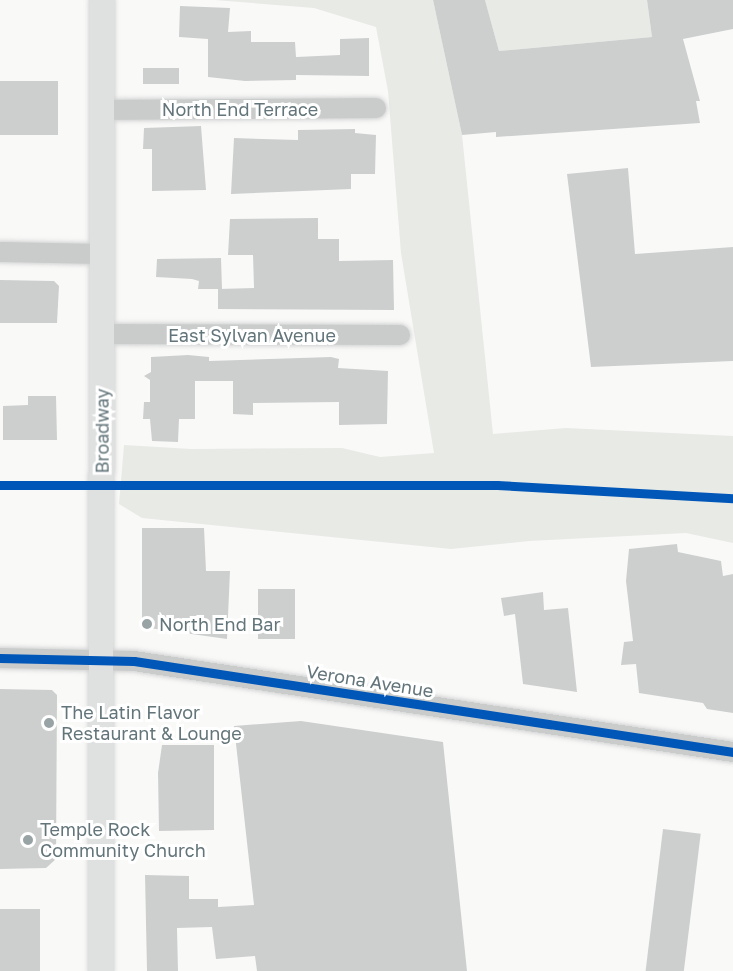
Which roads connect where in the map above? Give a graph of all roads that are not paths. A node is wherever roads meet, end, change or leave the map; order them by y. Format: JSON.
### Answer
{"nodes":[{"id":1,"x":102,"y":0,"type":"edge"},
{"id":2,"x":376,"y":108,"type":"dead end"},
{"id":3,"x":103,"y":110,"type":"junction"},
{"id":4,"x":0,"y":252,"type":"edge"},
{"id":5,"x":103,"y":254,"type":"junction"},
{"id":6,"x":103,"y":333,"type":"junction"},
{"id":7,"x":400,"y":336,"type":"dead end"},
{"id":8,"x":0,"y":658,"type":"edge"},
{"id":9,"x":101,"y":658,"type":"junction"},
{"id":10,"x":733,"y":752,"type":"edge"},
{"id":11,"x":101,"y":971,"type":"edge"}],
"edges":[{"from":1,"to":3,"type":"main road","name":"Broadway"},
{"from":2,"to":3,"type":"street","name":"North End Terrace"},
{"from":3,"to":5,"type":"main road","name":"Broadway"},
{"from":4,"to":5,"type":"street"},
{"from":5,"to":6,"type":"main road","name":"Broadway"},
{"from":6,"to":7,"type":"street","name":"East Sylvan Avenue"},
{"from":6,"to":9,"type":"main road","name":"Broadway"},
{"from":8,"to":9,"type":"street","name":"Verona Avenue"},
{"from":9,"to":10,"type":"street","name":"Verona Avenue"},
{"from":9,"to":11,"type":"main road","name":"Broadway"}]}
